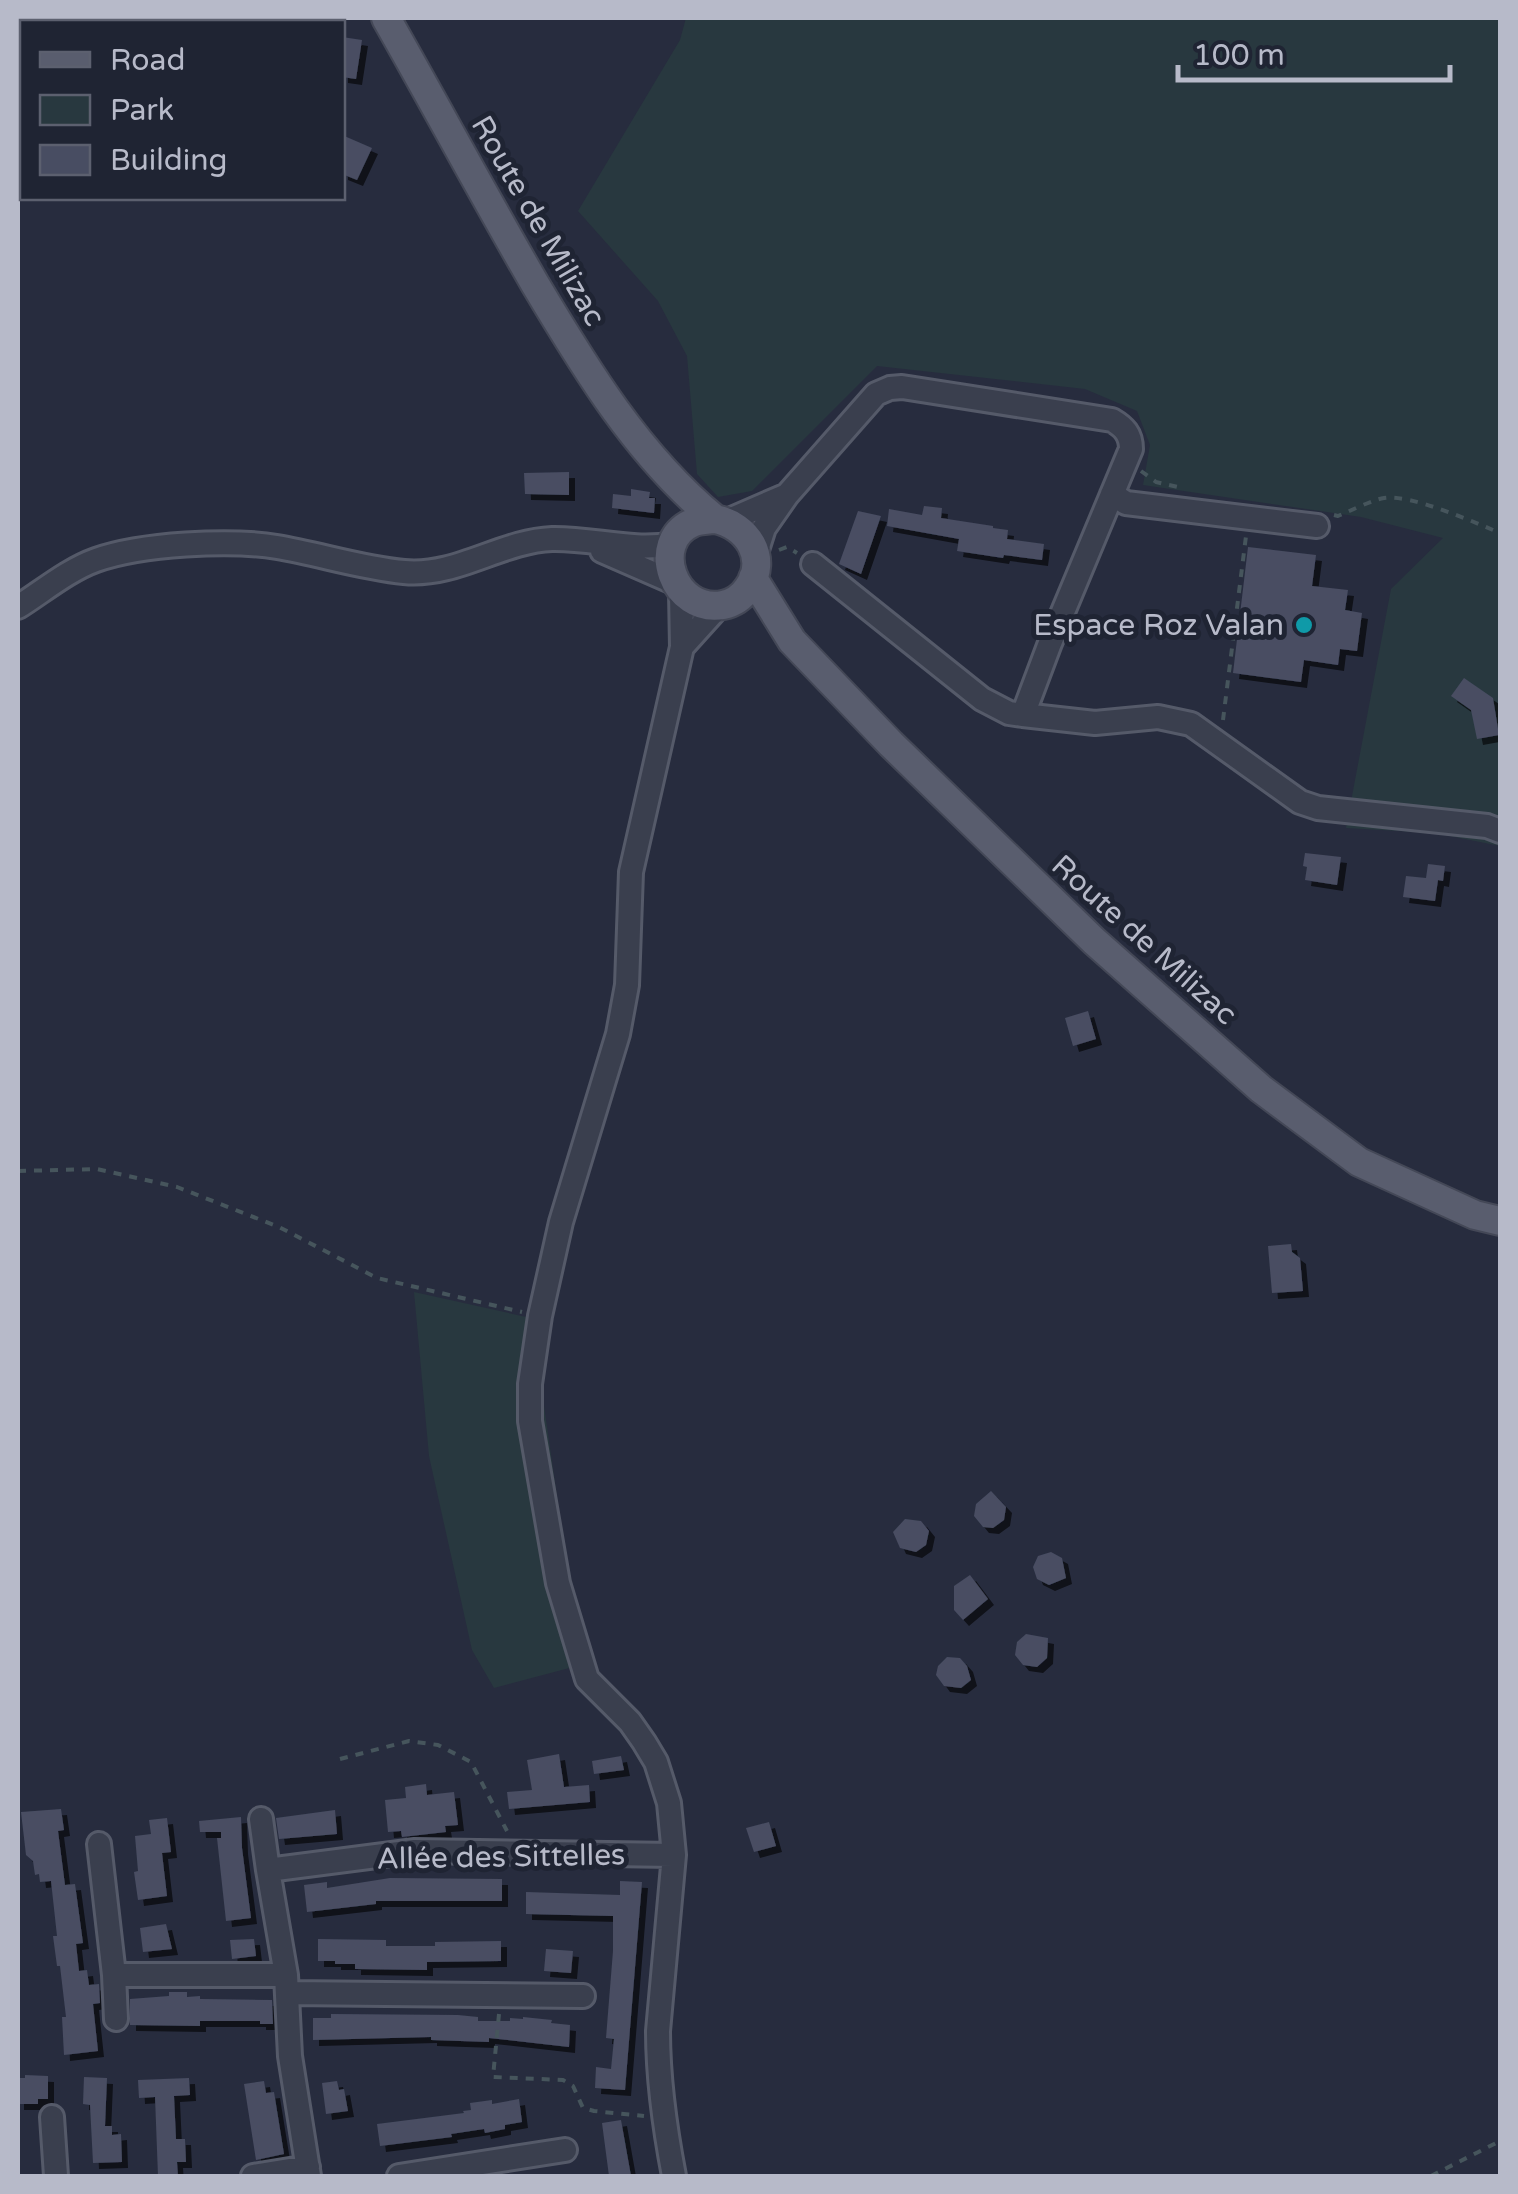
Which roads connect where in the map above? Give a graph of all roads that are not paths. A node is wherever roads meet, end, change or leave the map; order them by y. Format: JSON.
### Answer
{"nodes":[{"id":1,"x":386,"y":18,"type":"edge"},
{"id":2,"x":646,"y":450,"type":"junction"},
{"id":3,"x":1112,"y":494,"type":"junction"},
{"id":4,"x":786,"y":495,"type":"junction"},
{"id":5,"x":721,"y":520,"type":"junction"},
{"id":6,"x":1320,"y":520,"type":"road end"},
{"id":7,"x":675,"y":540,"type":"junction"},
{"id":8,"x":580,"y":542,"type":"junction"},
{"id":9,"x":755,"y":563,"type":"junction"},
{"id":10,"x":813,"y":564,"type":"road end"},
{"id":11,"x":677,"y":587,"type":"junction"},
{"id":12,"x":725,"y":604,"type":"junction"},
{"id":13,"x":18,"y":608,"type":"edge"},
{"id":14,"x":792,"y":641,"type":"junction"},
{"id":15,"x":682,"y":647,"type":"junction"},
{"id":16,"x":1023,"y":715,"type":"junction"},
{"id":17,"x":1500,"y":831,"type":"edge"},
{"id":18,"x":1500,"y":1221,"type":"edge"},
{"id":19,"x":261,"y":1819,"type":"dead end"},
{"id":20,"x":99,"y":1844,"type":"dead end"},
{"id":21,"x":674,"y":1855,"type":"junction"},
{"id":22,"x":268,"y":1870,"type":"junction"},
{"id":23,"x":114,"y":1975,"type":"junction"},
{"id":24,"x":287,"y":1984,"type":"junction"},
{"id":25,"x":583,"y":1996,"type":"dead end"},
{"id":26,"x":116,"y":2020,"type":"dead end"},
{"id":27,"x":52,"y":2117,"type":"dead end"},
{"id":28,"x":565,"y":2150,"type":"dead end"},
{"id":29,"x":308,"y":2172,"type":"edge"},
{"id":30,"x":56,"y":2176,"type":"edge"},
{"id":31,"x":253,"y":2176,"type":"edge"},
{"id":32,"x":398,"y":2176,"type":"edge"},
{"id":33,"x":674,"y":2176,"type":"edge"}],
"edges":[{"from":1,"to":2,"type":"main road","name":"Route de Milizac"},
{"from":2,"to":5,"type":"main road","name":"Route de Milizac"},
{"from":2,"to":7,"type":"main road","name":"Route de Milizac"},
{"from":3,"to":4,"type":"street"},
{"from":3,"to":6,"type":"street"},
{"from":3,"to":16,"type":"street"},
{"from":4,"to":5,"type":"street"},
{"from":4,"to":9,"type":"street"},
{"from":5,"to":7,"type":"main road"},
{"from":5,"to":9,"type":"main road"},
{"from":7,"to":8,"type":"street"},
{"from":7,"to":11,"type":"main road"},
{"from":8,"to":11,"type":"street"},
{"from":8,"to":13,"type":"street"},
{"from":9,"to":12,"type":"main road"},
{"from":9,"to":14,"type":"main road","name":"Route de Milizac"},
{"from":10,"to":16,"type":"street"},
{"from":11,"to":12,"type":"main road"},
{"from":11,"to":15,"type":"street"},
{"from":12,"to":14,"type":"main road","name":"Route de Milizac"},
{"from":12,"to":15,"type":"street"},
{"from":14,"to":18,"type":"main road","name":"Route de Milizac"},
{"from":15,"to":21,"type":"street"},
{"from":16,"to":17,"type":"street"},
{"from":19,"to":22,"type":"street"},
{"from":20,"to":23,"type":"street"},
{"from":21,"to":22,"type":"street","name":"Allée des Sittelles"},
{"from":21,"to":33,"type":"street"},
{"from":22,"to":24,"type":"street"},
{"from":23,"to":24,"type":"street"},
{"from":23,"to":26,"type":"street"},
{"from":24,"to":25,"type":"street"},
{"from":24,"to":29,"type":"street"},
{"from":27,"to":30,"type":"street"},
{"from":28,"to":32,"type":"street"},
{"from":29,"to":31,"type":"street"}]}
